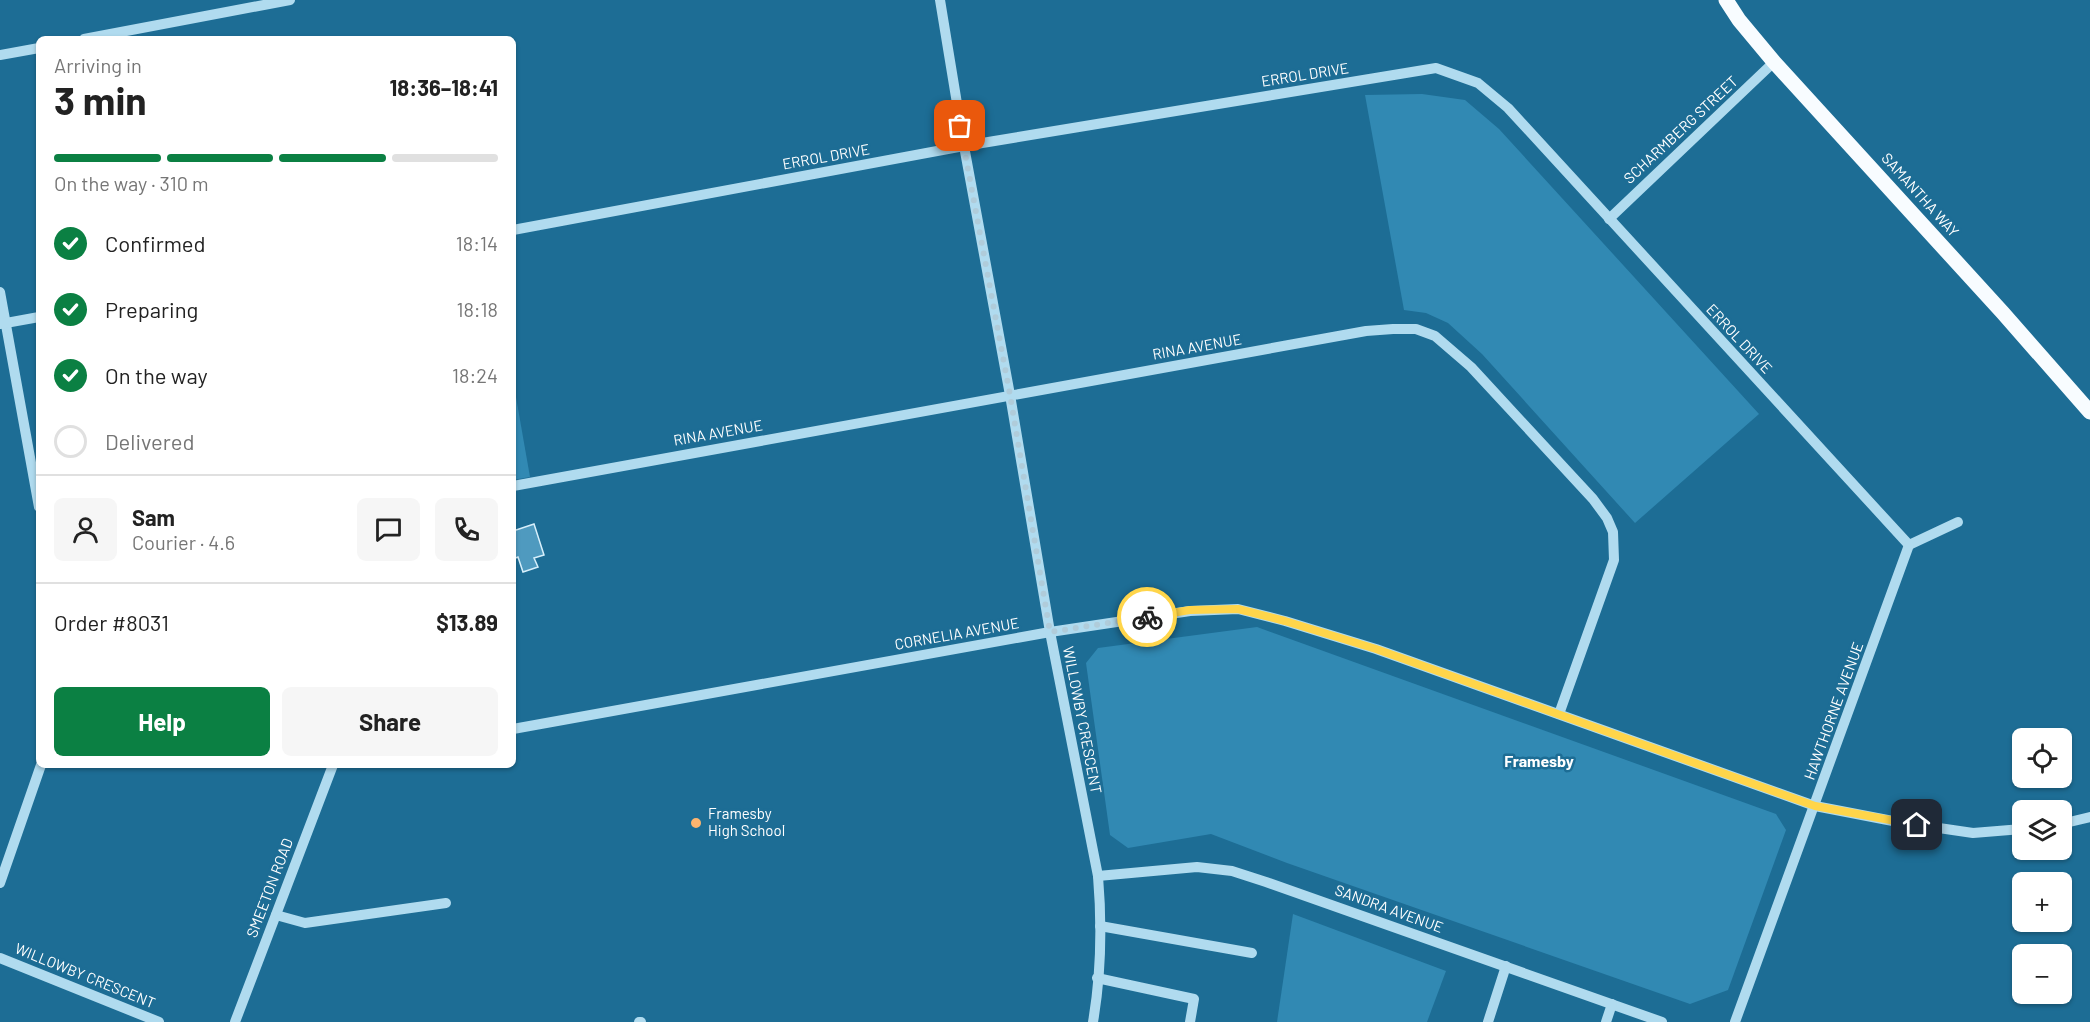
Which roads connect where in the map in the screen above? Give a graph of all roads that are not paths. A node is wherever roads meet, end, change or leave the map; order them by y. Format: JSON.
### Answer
{"nodes":[{"id":1,"x":290,"y":0,"type":"edge"},
{"id":2,"x":940,"y":0,"type":"edge"},
{"id":3,"x":1726,"y":0,"type":"edge"},
{"id":4,"x":100,"y":36,"type":"edge"},
{"id":5,"x":36,"y":49,"type":"edge"},
{"id":6,"x":0,"y":55,"type":"edge"},
{"id":7,"x":1774,"y":62,"type":"junction"},
{"id":8,"x":964,"y":146,"type":"junction"},
{"id":9,"x":1609,"y":219,"type":"junction"},
{"id":10,"x":516,"y":229,"type":"edge"},
{"id":11,"x":0,"y":292,"type":"edge"},
{"id":12,"x":36,"y":318,"type":"edge"},
{"id":13,"x":2,"y":324,"type":"edge"},
{"id":14,"x":1010,"y":395,"type":"junction"},
{"id":15,"x":2090,"y":412,"type":"edge"},
{"id":16,"x":516,"y":485,"type":"edge"},
{"id":17,"x":36,"y":492,"type":"edge"},
{"id":18,"x":1958,"y":522,"type":"dead end"},
{"id":19,"x":1909,"y":545,"type":"junction"},
{"id":20,"x":1050,"y":632,"type":"junction"},
{"id":21,"x":1559,"y":714,"type":"junction"},
{"id":22,"x":516,"y":728,"type":"edge"},
{"id":23,"x":40,"y":768,"type":"edge"},
{"id":24,"x":332,"y":768,"type":"edge"},
{"id":25,"x":1815,"y":806,"type":"junction"},
{"id":26,"x":2090,"y":817,"type":"edge"},
{"id":27,"x":2072,"y":821,"type":"edge"},
{"id":28,"x":2012,"y":830,"type":"edge"},
{"id":29,"x":1098,"y":876,"type":"junction"},
{"id":30,"x":0,"y":883,"type":"edge"},
{"id":31,"x":446,"y":903,"type":"dead end"},
{"id":32,"x":276,"y":915,"type":"junction"},
{"id":33,"x":1100,"y":926,"type":"junction"},
{"id":34,"x":1252,"y":953,"type":"dead end"},
{"id":35,"x":0,"y":958,"type":"edge"},
{"id":36,"x":1506,"y":966,"type":"junction"},
{"id":37,"x":1097,"y":978,"type":"junction"},
{"id":38,"x":1612,"y":1004,"type":"junction"},
{"id":39,"x":159,"y":1022,"type":"edge"},
{"id":40,"x":235,"y":1022,"type":"edge"},
{"id":41,"x":1093,"y":1022,"type":"edge"},
{"id":42,"x":1190,"y":1022,"type":"edge"},
{"id":43,"x":1488,"y":1022,"type":"edge"},
{"id":44,"x":1606,"y":1022,"type":"edge"},
{"id":45,"x":1662,"y":1022,"type":"edge"},
{"id":46,"x":1735,"y":1022,"type":"edge"}],
"edges":[{"from":1,"to":4,"type":"street"},
{"from":2,"to":8,"type":"street","name":"WILLOWBY CRESCENT"},
{"from":3,"to":7,"type":"main road","name":"SAMANTHA WAY"},
{"from":5,"to":6,"type":"street"},
{"from":7,"to":9,"type":"street","name":"SCHARMBERG STREET"},
{"from":7,"to":15,"type":"main road","name":"SAMANTHA WAY"},
{"from":8,"to":9,"type":"street","name":"ERROL DRIVE"},
{"from":8,"to":10,"type":"street","name":"ERROL DRIVE"},
{"from":8,"to":14,"type":"street","name":"WILLOWBY CRESCENT"},
{"from":9,"to":19,"type":"street","name":"ERROL DRIVE"},
{"from":11,"to":13,"type":"street"},
{"from":12,"to":13,"type":"street"},
{"from":13,"to":17,"type":"street"},
{"from":14,"to":16,"type":"street","name":"RINA AVENUE"},
{"from":14,"to":20,"type":"street","name":"WILLOWBY CRESCENT"},
{"from":14,"to":21,"type":"street","name":"RINA AVENUE"},
{"from":18,"to":19,"type":"street"},
{"from":19,"to":25,"type":"street","name":"HAWTHORNE AVENUE"},
{"from":20,"to":21,"type":"street","name":"CORNELIA AVENUE"},
{"from":20,"to":22,"type":"street","name":"CORNELIA AVENUE"},
{"from":20,"to":29,"type":"street","name":"WILLOWBY CRESCENT"},
{"from":21,"to":25,"type":"street","name":"CORNELIA AVENUE"},
{"from":23,"to":30,"type":"street"},
{"from":24,"to":32,"type":"street","name":"SMEETON ROAD"},
{"from":25,"to":28,"type":"street","name":"CORNELIA AVENUE"},
{"from":25,"to":46,"type":"street","name":"HAWTHORNE AVENUE"},
{"from":26,"to":27,"type":"street"},
{"from":29,"to":33,"type":"street","name":"WILLOWBY CRESCENT"},
{"from":29,"to":36,"type":"street","name":"SANDRA AVENUE"},
{"from":31,"to":32,"type":"street"},
{"from":32,"to":40,"type":"street","name":"SMEETON ROAD"},
{"from":33,"to":34,"type":"street"},
{"from":33,"to":37,"type":"street","name":"WILLOWBY CRESCENT"},
{"from":35,"to":39,"type":"street","name":"WILLOWBY CRESCENT"},
{"from":36,"to":38,"type":"street","name":"SANDRA AVENUE"},
{"from":36,"to":43,"type":"street"},
{"from":37,"to":41,"type":"street","name":"WILLOWBY CRESCENT"},
{"from":37,"to":42,"type":"street"},
{"from":38,"to":44,"type":"street"},
{"from":38,"to":45,"type":"street","name":"SANDRA AVENUE"}]}
